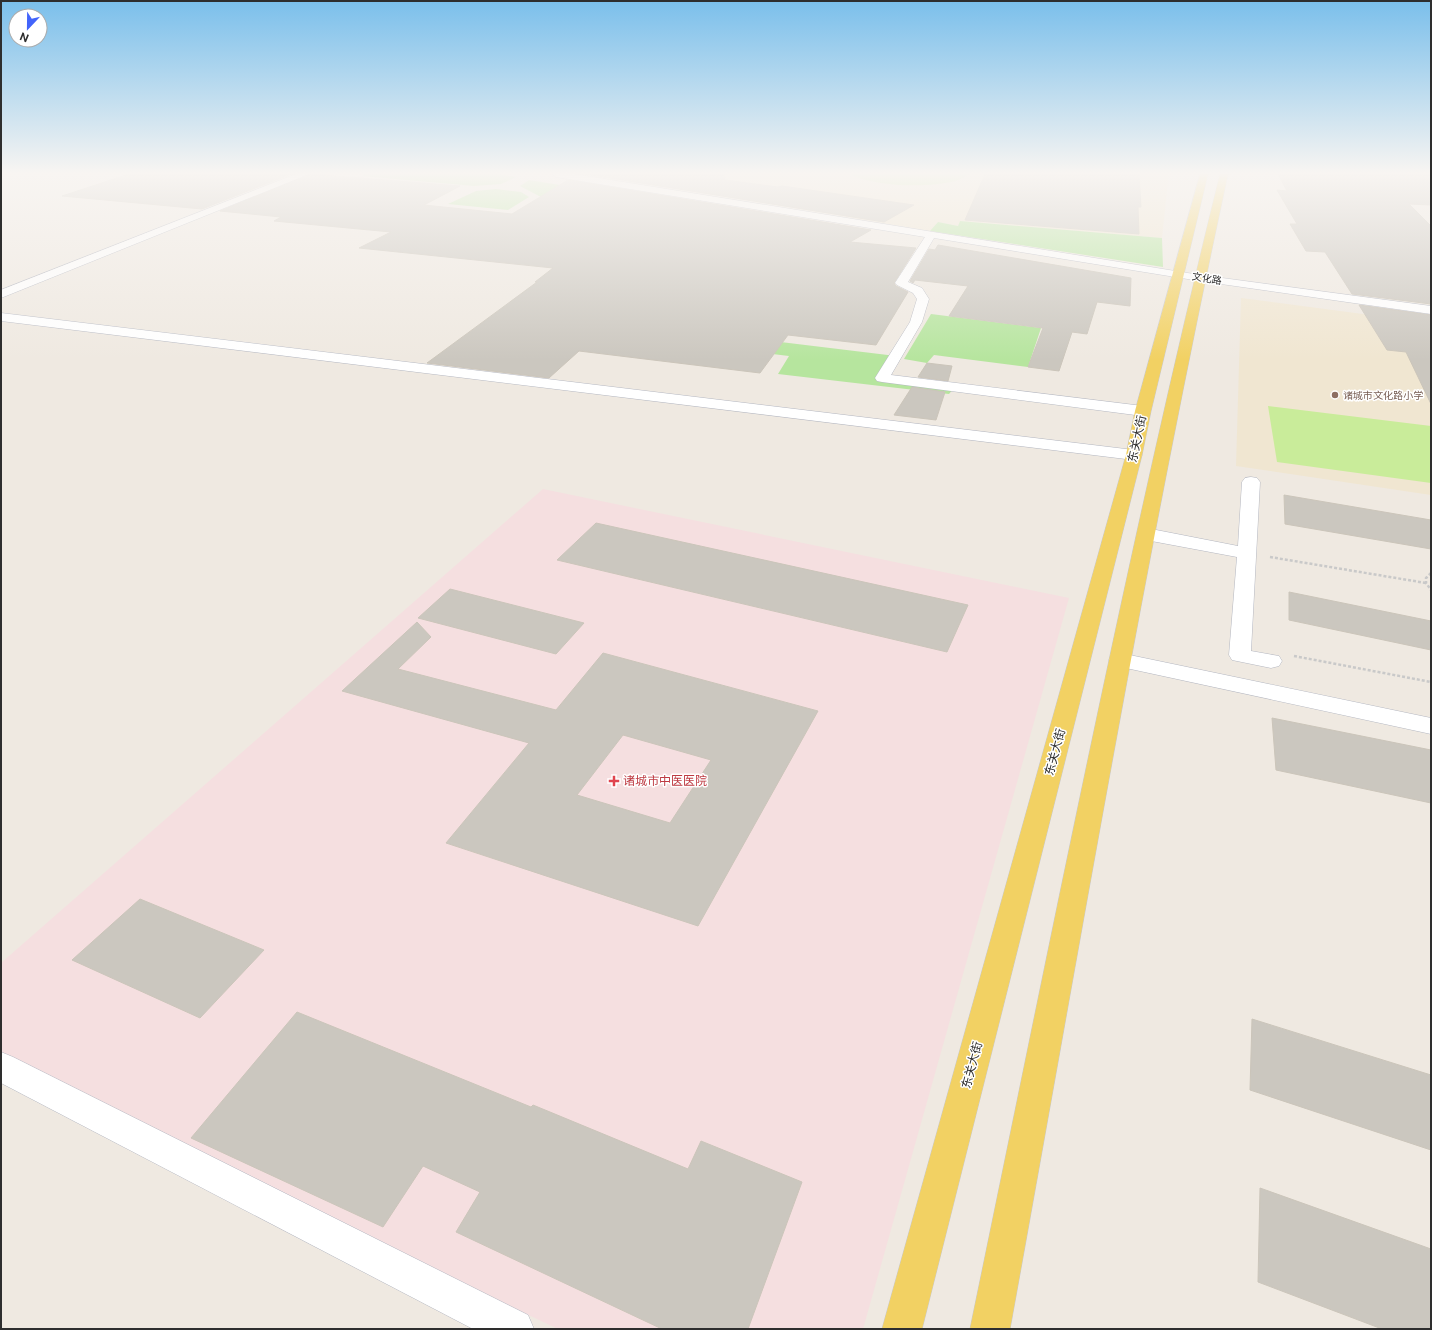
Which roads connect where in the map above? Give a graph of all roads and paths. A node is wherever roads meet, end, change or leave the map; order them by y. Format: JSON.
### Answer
{"nodes":[{"id":1,"x":147,"y":236,"type":"edge"},
{"id":2,"x":929,"y":236,"type":"edge"},
{"id":3,"x":937,"y":236,"type":"edge"},
{"id":4,"x":1195,"y":236,"type":"edge"},
{"id":5,"x":1203,"y":236,"type":"edge"},
{"id":6,"x":1189,"y":276,"type":"junction"},
{"id":7,"x":1,"y":284,"type":"edge"},
{"id":8,"x":19,"y":286,"type":"junction"},
{"id":9,"x":1,"y":294,"type":"edge"},
{"id":10,"x":1431,"y":310,"type":"edge"},
{"id":11,"x":1,"y":318,"type":"edge"},
{"id":12,"x":1143,"y":411,"type":"junction"},
{"id":13,"x":1134,"y":454,"type":"junction"},
{"id":14,"x":1251,"y":482,"type":"dead end"},
{"id":15,"x":1146,"y":534,"type":"junction"},
{"id":16,"x":1246,"y":553,"type":"junction"},
{"id":17,"x":1431,"y":573,"type":"edge"},
{"id":18,"x":1426,"y":583,"type":"junction"},
{"id":19,"x":1431,"y":590,"type":"edge"},
{"id":20,"x":1279,"y":658,"type":"joint"},
{"id":21,"x":1120,"y":660,"type":"junction"},
{"id":22,"x":1431,"y":682,"type":"edge"},
{"id":23,"x":1431,"y":726,"type":"edge"},
{"id":24,"x":1,"y":1067,"type":"edge"},
{"id":25,"x":514,"y":1329,"type":"edge"},
{"id":26,"x":902,"y":1329,"type":"edge"},
{"id":27,"x":990,"y":1329,"type":"edge"}],
"edges":[{"from":1,"to":8,"type":"street"},
{"from":2,"to":12,"type":"street"},
{"from":3,"to":6,"type":"street","name":"文化路"},
{"from":4,"to":6,"type":"main road","name":"东关大街"},
{"from":5,"to":6,"type":"main road","name":"东关大街"},
{"from":6,"to":10,"type":"street","name":"文化路"},
{"from":6,"to":12,"type":"main road","name":"东关大街"},
{"from":6,"to":15,"type":"main road","name":"东关大街"},
{"from":7,"to":8,"type":"street"},
{"from":8,"to":9,"type":"street"},
{"from":11,"to":13,"type":"street"},
{"from":12,"to":13,"type":"main road","name":"东关大街"},
{"from":13,"to":26,"type":"main road","name":"东关大街"},
{"from":14,"to":16,"type":"street"},
{"from":15,"to":16,"type":"street"},
{"from":15,"to":21,"type":"main road","name":"东关大街"},
{"from":16,"to":18,"type":"path"},
{"from":16,"to":20,"type":"street"},
{"from":17,"to":18,"type":"path"},
{"from":18,"to":19,"type":"path"},
{"from":20,"to":22,"type":"path"},
{"from":21,"to":23,"type":"street"},
{"from":21,"to":27,"type":"main road","name":"东关大街"},
{"from":24,"to":25,"type":"street"}]}
